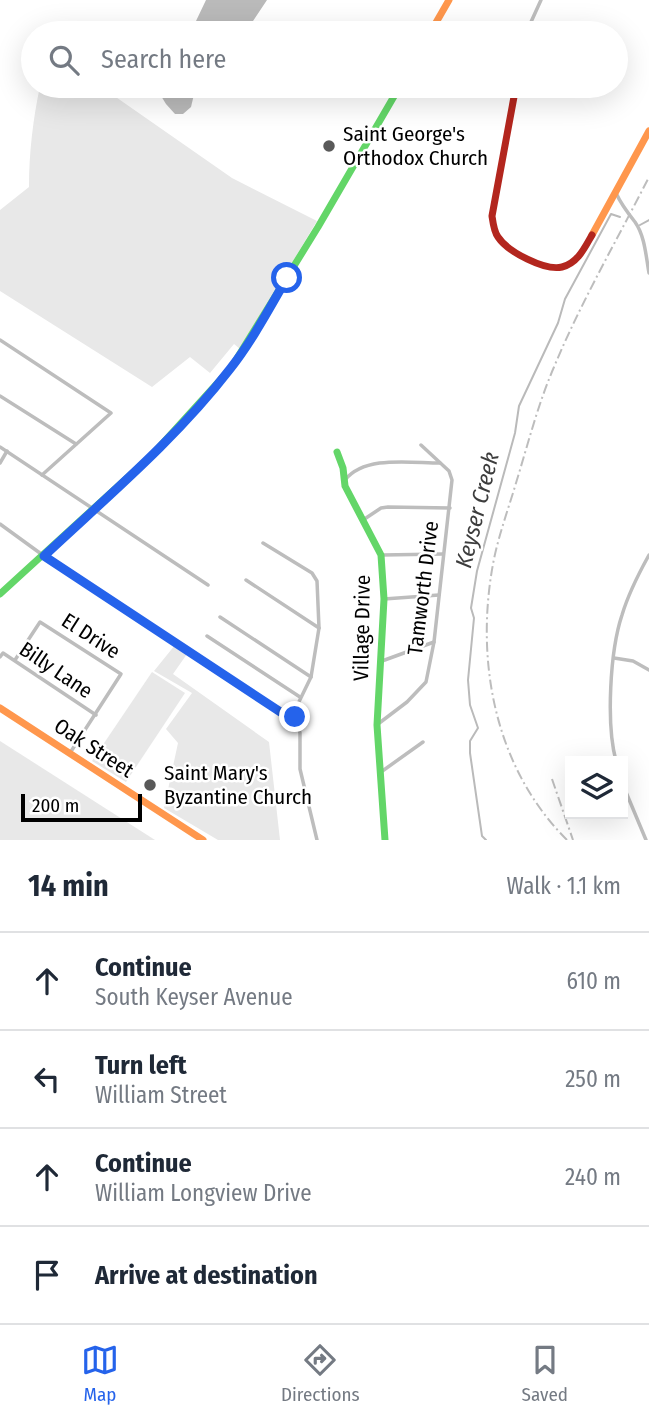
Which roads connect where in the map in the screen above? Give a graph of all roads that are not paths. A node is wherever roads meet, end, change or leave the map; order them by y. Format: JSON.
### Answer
{"nodes":[{"id":1,"x":449,"y":0,"type":"edge"},
{"id":2,"x":541,"y":0,"type":"edge"},
{"id":3,"x":437,"y":21,"type":"edge"},
{"id":4,"x":531,"y":21,"type":"edge"},
{"id":5,"x":393,"y":98,"type":"edge"},
{"id":6,"x":514,"y":98,"type":"edge"},
{"id":7,"x":649,"y":131,"type":"edge"},
{"id":8,"x":615,"y":191,"type":"junction"},
{"id":9,"x":607,"y":208,"type":"junction"},
{"id":10,"x":623,"y":208,"type":"junction"},
{"id":11,"x":649,"y":273,"type":"edge"},
{"id":12,"x":0,"y":341,"type":"edge"},
{"id":13,"x":0,"y":396,"type":"edge"},
{"id":14,"x":76,"y":444,"type":"junction"},
{"id":15,"x":421,"y":444,"type":"dead end"},
{"id":16,"x":0,"y":447,"type":"edge"},
{"id":17,"x":7,"y":451,"type":"junction"},
{"id":18,"x":337,"y":452,"type":"dead end"},
{"id":19,"x":0,"y":463,"type":"edge"},
{"id":20,"x":440,"y":463,"type":"junction"},
{"id":21,"x":42,"y":475,"type":"junction"},
{"id":22,"x":345,"y":480,"type":"junction"},
{"id":23,"x":450,"y":508,"type":"junction"},
{"id":24,"x":94,"y":510,"type":"junction"},
{"id":25,"x":363,"y":520,"type":"junction"},
{"id":26,"x":0,"y":524,"type":"edge"},
{"id":27,"x":263,"y":543,"type":"dead end"},
{"id":28,"x":443,"y":554,"type":"junction"},
{"id":29,"x":380,"y":555,"type":"junction"},
{"id":30,"x":649,"y":555,"type":"edge"},
{"id":31,"x":44,"y":556,"type":"junction"},
{"id":32,"x":246,"y":580,"type":"dead end"},
{"id":33,"x":208,"y":585,"type":"dead end"},
{"id":34,"x":0,"y":594,"type":"edge"},
{"id":35,"x":439,"y":595,"type":"junction"},
{"id":36,"x":384,"y":599,"type":"junction"},
{"id":37,"x":220,"y":617,"type":"dead end"},
{"id":38,"x":319,"y":628,"type":"junction"},
{"id":39,"x":207,"y":636,"type":"dead end"},
{"id":40,"x":434,"y":642,"type":"junction"},
{"id":41,"x":0,"y":657,"type":"edge"},
{"id":42,"x":614,"y":658,"type":"junction"},
{"id":43,"x":15,"y":660,"type":"junction"},
{"id":44,"x":380,"y":662,"type":"junction"},
{"id":45,"x":649,"y":670,"type":"edge"},
{"id":46,"x":311,"y":677,"type":"junction"},
{"id":47,"x":300,"y":697,"type":"junction"},
{"id":48,"x":0,"y":708,"type":"edge"},
{"id":49,"x":96,"y":715,"type":"junction"},
{"id":50,"x":295,"y":717,"type":"junction"},
{"id":51,"x":377,"y":725,"type":"junction"},
{"id":52,"x":423,"y":742,"type":"dead end"},
{"id":53,"x":70,"y":752,"type":"junction"},
{"id":54,"x":615,"y":756,"type":"edge"},
{"id":55,"x":379,"y":774,"type":"junction"},
{"id":56,"x":628,"y":797,"type":"edge"},
{"id":57,"x":203,"y":840,"type":"edge"},
{"id":58,"x":317,"y":840,"type":"edge"},
{"id":59,"x":385,"y":840,"type":"edge"},
{"id":60,"x":646,"y":840,"type":"edge"}],
"edges":[{"from":1,"to":3,"type":"street"},
{"from":2,"to":4,"type":"street"},
{"from":5,"to":24,"type":"street"},
{"from":6,"to":9,"type":"street"},
{"from":7,"to":8,"type":"street"},
{"from":8,"to":9,"type":"street"},
{"from":8,"to":10,"type":"street"},
{"from":9,"to":10,"type":"street"},
{"from":10,"to":11,"type":"street"},
{"from":12,"to":14,"type":"street"},
{"from":13,"to":14,"type":"street"},
{"from":14,"to":21,"type":"street"},
{"from":15,"to":20,"type":"street","name":"Tamworth Drive"},
{"from":16,"to":17,"type":"street"},
{"from":17,"to":19,"type":"street"},
{"from":17,"to":21,"type":"street"},
{"from":18,"to":22,"type":"street","name":"Village Drive"},
{"from":20,"to":22,"type":"street"},
{"from":20,"to":23,"type":"street","name":"Tamworth Drive"},
{"from":21,"to":24,"type":"street"},
{"from":22,"to":25,"type":"street","name":"Village Drive"},
{"from":23,"to":25,"type":"street"},
{"from":23,"to":28,"type":"street","name":"Tamworth Drive"},
{"from":24,"to":31,"type":"street"},
{"from":24,"to":33,"type":"street"},
{"from":25,"to":29,"type":"street","name":"Village Drive"},
{"from":26,"to":31,"type":"street"},
{"from":27,"to":38,"type":"street"},
{"from":28,"to":29,"type":"street"},
{"from":28,"to":35,"type":"street","name":"Tamworth Drive"},
{"from":29,"to":36,"type":"street","name":"Village Drive"},
{"from":30,"to":42,"type":"street"},
{"from":31,"to":34,"type":"street"},
{"from":31,"to":50,"type":"street"},
{"from":32,"to":38,"type":"street"},
{"from":35,"to":36,"type":"street"},
{"from":35,"to":40,"type":"street","name":"Tamworth Drive"},
{"from":36,"to":44,"type":"street","name":"Village Drive"},
{"from":37,"to":46,"type":"street"},
{"from":38,"to":46,"type":"street"},
{"from":39,"to":47,"type":"street"},
{"from":40,"to":44,"type":"street"},
{"from":40,"to":51,"type":"street","name":"Tamworth Drive"},
{"from":41,"to":43,"type":"street","name":"Billy Lane"},
{"from":42,"to":45,"type":"street"},
{"from":42,"to":54,"type":"street"},
{"from":43,"to":49,"type":"street","name":"Billy Lane"},
{"from":43,"to":49,"type":"street","name":"El Drive"},
{"from":44,"to":51,"type":"street","name":"Village Drive"},
{"from":46,"to":47,"type":"street"},
{"from":47,"to":50,"type":"street"},
{"from":48,"to":53,"type":"street","name":"Oak Street"},
{"from":49,"to":53,"type":"street","name":"El Drive"},
{"from":50,"to":58,"type":"street"},
{"from":51,"to":55,"type":"street","name":"Village Drive"},
{"from":52,"to":55,"type":"street"},
{"from":53,"to":57,"type":"street","name":"Oak Street"},
{"from":55,"to":59,"type":"street","name":"Village Drive"},
{"from":56,"to":60,"type":"street"}]}
